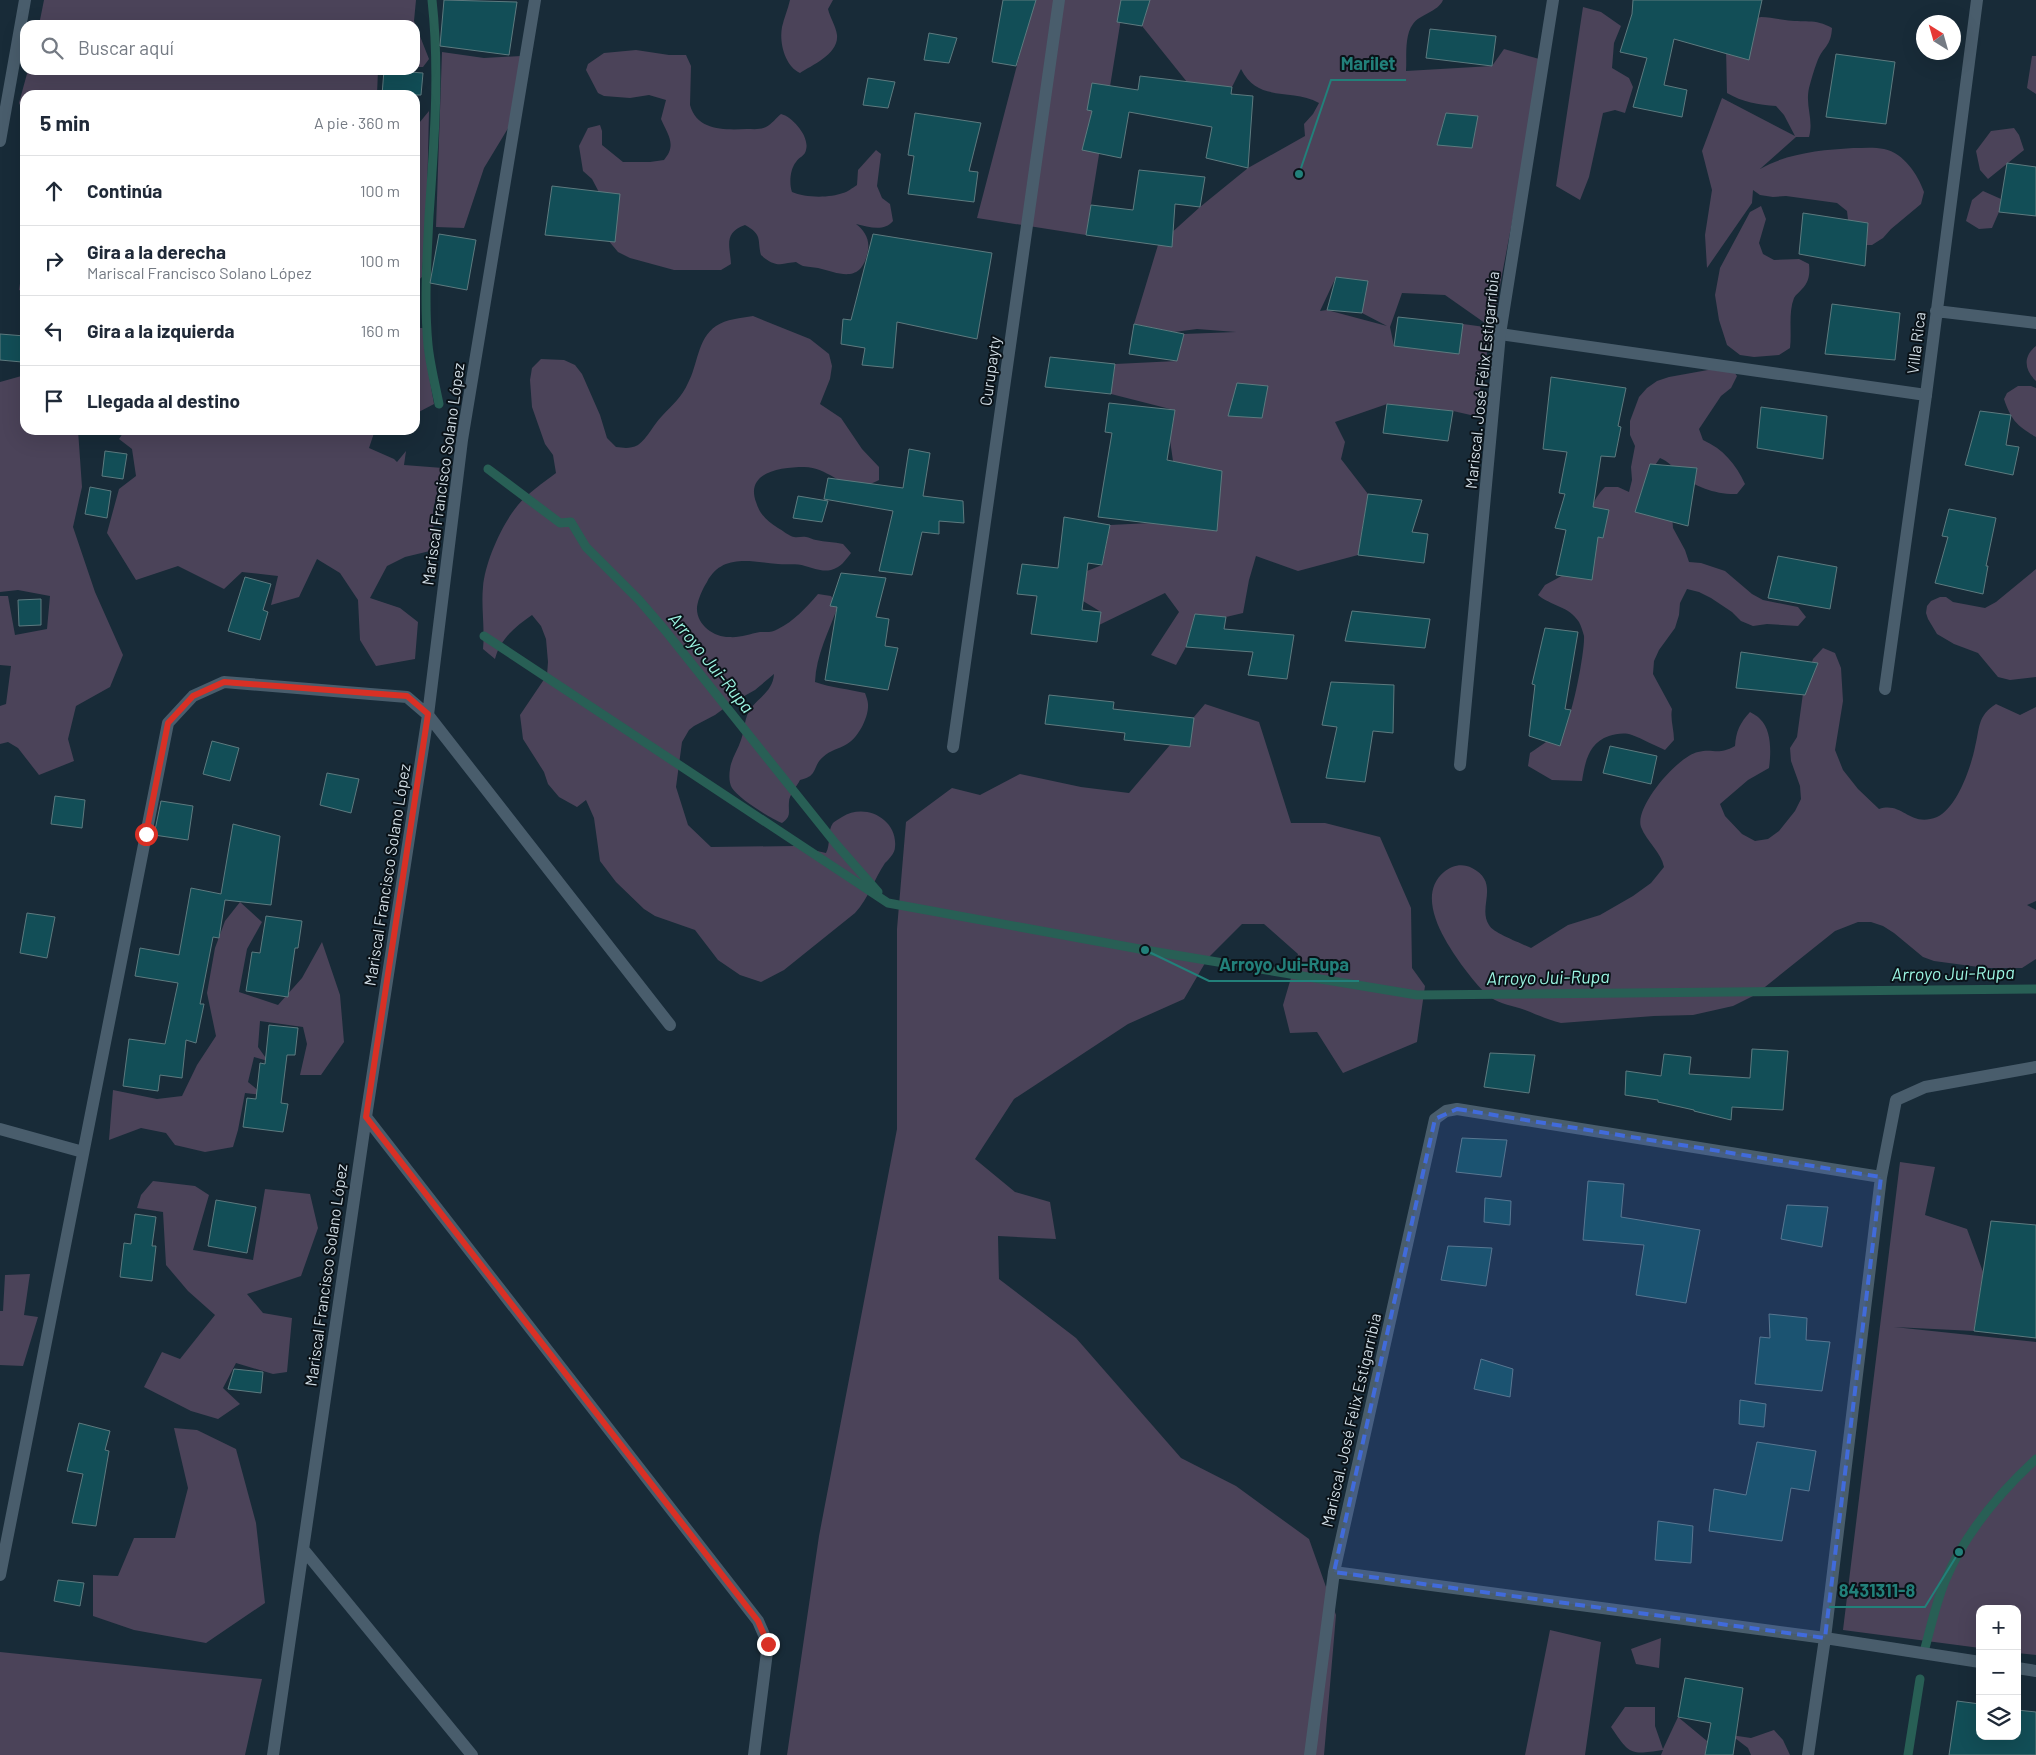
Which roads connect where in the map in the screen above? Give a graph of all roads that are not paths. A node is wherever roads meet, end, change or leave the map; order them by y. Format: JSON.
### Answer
{"nodes":[{"id":1,"x":25,"y":0,"type":"edge"},
{"id":2,"x":535,"y":0,"type":"edge"},
{"id":3,"x":1059,"y":0,"type":"edge"},
{"id":4,"x":1553,"y":0,"type":"edge"},
{"id":5,"x":1977,"y":0,"type":"edge"},
{"id":6,"x":21,"y":20,"type":"edge"},
{"id":7,"x":20,"y":28,"type":"edge"},
{"id":8,"x":0,"y":141,"type":"edge"},
{"id":9,"x":1936,"y":311,"type":"junction"},
{"id":10,"x":2036,"y":323,"type":"edge"},
{"id":11,"x":1500,"y":334,"type":"junction"},
{"id":12,"x":1926,"y":395,"type":"junction"},
{"id":13,"x":1885,"y":690,"type":"dead end"},
{"id":14,"x":428,"y":714,"type":"junction"},
{"id":15,"x":953,"y":747,"type":"dead end"},
{"id":16,"x":1460,"y":765,"type":"dead end"},
{"id":17,"x":670,"y":1025,"type":"dead end"},
{"id":18,"x":2036,"y":1067,"type":"edge"},
{"id":19,"x":366,"y":1117,"type":"junction"},
{"id":20,"x":0,"y":1129,"type":"edge"},
{"id":21,"x":83,"y":1152,"type":"junction"},
{"id":22,"x":1881,"y":1176,"type":"junction"},
{"id":23,"x":303,"y":1549,"type":"junction"},
{"id":24,"x":1334,"y":1572,"type":"junction"},
{"id":25,"x":0,"y":1575,"type":"edge"},
{"id":26,"x":1824,"y":1638,"type":"junction"},
{"id":27,"x":1976,"y":1661,"type":"edge"},
{"id":28,"x":2021,"y":1669,"type":"edge"},
{"id":29,"x":2036,"y":1671,"type":"edge"},
{"id":30,"x":273,"y":1755,"type":"edge"},
{"id":31,"x":472,"y":1755,"type":"edge"},
{"id":32,"x":754,"y":1755,"type":"edge"},
{"id":33,"x":1310,"y":1755,"type":"edge"},
{"id":34,"x":1808,"y":1755,"type":"edge"}],
"edges":[{"from":1,"to":6,"type":"street"},
{"from":2,"to":14,"type":"street","name":"Mariscal Francisco Solano López"},
{"from":3,"to":15,"type":"street","name":"Curupayty"},
{"from":4,"to":11,"type":"street","name":"Mariscal. José Félix Estigarribia"},
{"from":5,"to":9,"type":"street","name":"Villa Rica"},
{"from":7,"to":8,"type":"street"},
{"from":9,"to":10,"type":"street"},
{"from":9,"to":12,"type":"street","name":"Villa Rica"},
{"from":11,"to":12,"type":"street"},
{"from":11,"to":16,"type":"street","name":"Mariscal. José Félix Estigarribia"},
{"from":12,"to":13,"type":"street","name":"Villa Rica"},
{"from":14,"to":17,"type":"street"},
{"from":14,"to":19,"type":"street","name":"Mariscal Francisco Solano López"},
{"from":14,"to":21,"type":"street"},
{"from":18,"to":22,"type":"street"},
{"from":19,"to":23,"type":"street","name":"Mariscal Francisco Solano López"},
{"from":19,"to":32,"type":"street"},
{"from":20,"to":21,"type":"street"},
{"from":21,"to":25,"type":"street"},
{"from":22,"to":24,"type":"street","name":"Mariscal. José Félix Estigarribia"},
{"from":22,"to":26,"type":"street"},
{"from":23,"to":30,"type":"street","name":"Mariscal Francisco Solano López"},
{"from":23,"to":31,"type":"street"},
{"from":24,"to":26,"type":"street"},
{"from":24,"to":33,"type":"street","name":"Mariscal. José Félix Estigarribia"},
{"from":26,"to":27,"type":"street"},
{"from":26,"to":34,"type":"street"},
{"from":28,"to":29,"type":"street"}]}
